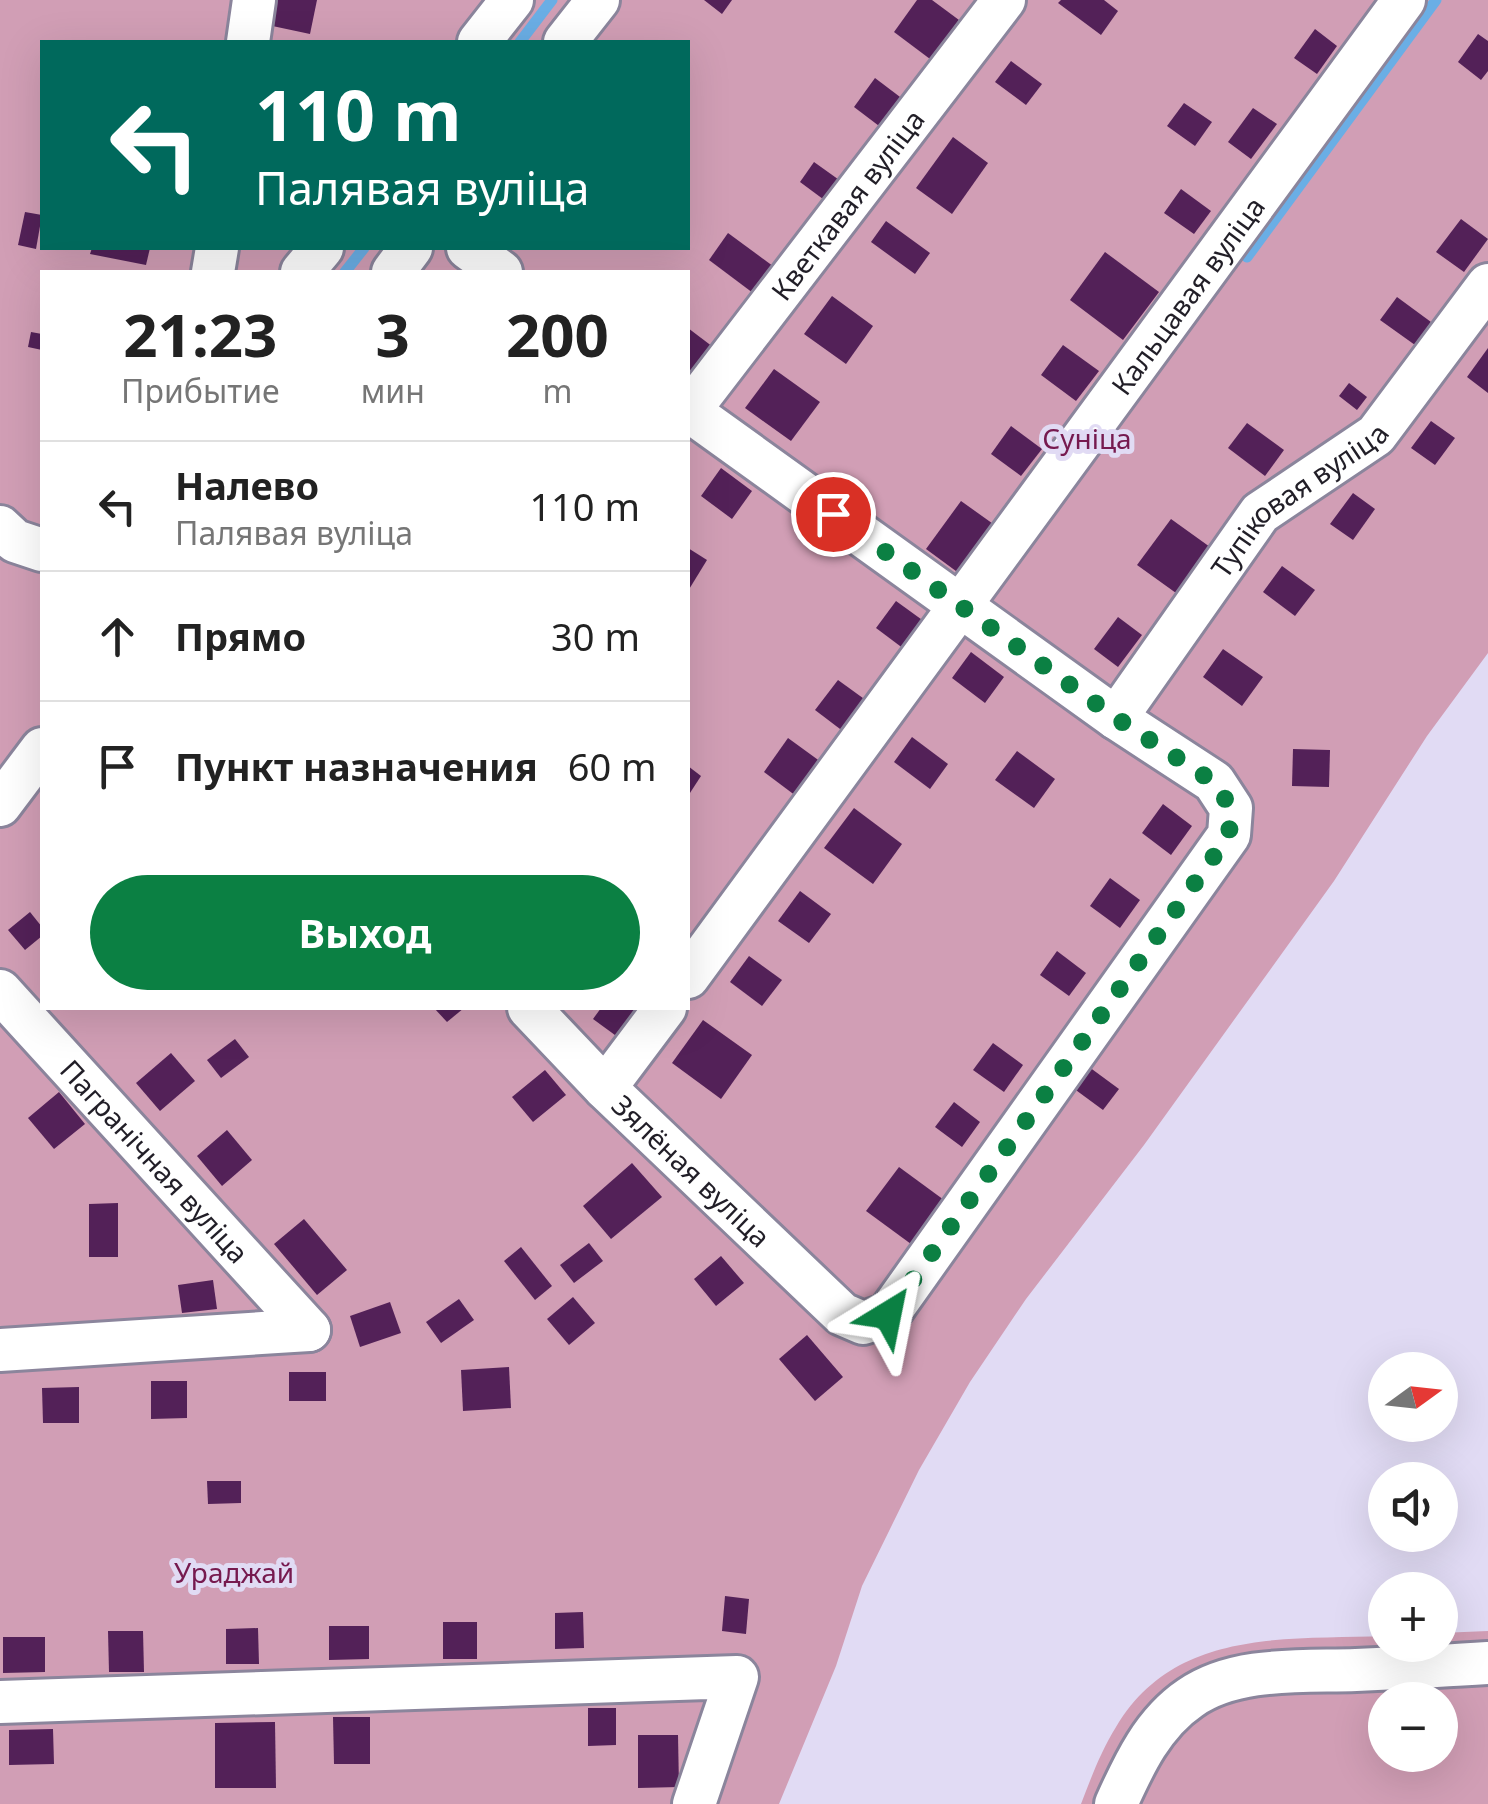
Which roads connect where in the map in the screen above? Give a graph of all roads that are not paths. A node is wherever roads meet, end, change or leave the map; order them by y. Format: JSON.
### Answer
{"nodes":[{"id":1,"x":254,"y":0,"type":"edge"},
{"id":2,"x":512,"y":0,"type":"edge"},
{"id":3,"x":598,"y":0,"type":"edge"},
{"id":4,"x":1004,"y":0,"type":"edge"},
{"id":5,"x":1404,"y":0,"type":"edge"},
{"id":6,"x":248,"y":40,"type":"edge"},
{"id":7,"x":481,"y":40,"type":"edge"},
{"id":8,"x":568,"y":40,"type":"edge"},
{"id":9,"x":320,"y":250,"type":"edge"},
{"id":10,"x":471,"y":250,"type":"edge"},
{"id":11,"x":304,"y":270,"type":"edge"},
{"id":12,"x":499,"y":270,"type":"edge"},
{"id":13,"x":1488,"y":286,"type":"edge"},
{"id":14,"x":692,"y":421,"type":"edge"},
{"id":15,"x":0,"y":527,"type":"edge"},
{"id":16,"x":40,"y":549,"type":"edge"},
{"id":17,"x":962,"y":606,"type":"junction"},
{"id":18,"x":1116,"y":718,"type":"junction"},
{"id":19,"x":40,"y":752,"type":"edge"},
{"id":20,"x":0,"y":804,"type":"edge"},
{"id":21,"x":690,"y":974,"type":"edge"},
{"id":22,"x":0,"y":991,"type":"edge"},
{"id":23,"x":530,"y":1010,"type":"edge"},
{"id":24,"x":664,"y":1010,"type":"edge"},
{"id":25,"x":605,"y":1088,"type":"junction"},
{"id":26,"x":0,"y":1350,"type":"edge"},
{"id":27,"x":1488,"y":1664,"type":"edge"},
{"id":28,"x":0,"y":1702,"type":"edge"},
{"id":29,"x":694,"y":1804,"type":"edge"},
{"id":30,"x":1116,"y":1804,"type":"edge"}],
"edges":[{"from":1,"to":6,"type":"lane"},
{"from":2,"to":7,"type":"lane"},
{"from":3,"to":8,"type":"lane"},
{"from":4,"to":14,"type":"lane","name":"Кветкавая вуліца"},
{"from":5,"to":17,"type":"lane","name":"Кальцавая вуліца"},
{"from":9,"to":11,"type":"lane"},
{"from":10,"to":12,"type":"lane"},
{"from":13,"to":18,"type":"lane","name":"Тупіковая вуліца"},
{"from":14,"to":17,"type":"lane"},
{"from":15,"to":16,"type":"lane"},
{"from":17,"to":18,"type":"lane"},
{"from":17,"to":21,"type":"lane","name":"Кальцавая вуліца"},
{"from":18,"to":25,"type":"lane","name":"Зялёная вуліца"},
{"from":19,"to":20,"type":"lane"},
{"from":22,"to":26,"type":"lane","name":"Пагранічная вуліца"},
{"from":23,"to":25,"type":"lane","name":"Зялёная вуліца"},
{"from":24,"to":25,"type":"lane"},
{"from":27,"to":30,"type":"lane"},
{"from":28,"to":29,"type":"lane"}]}
